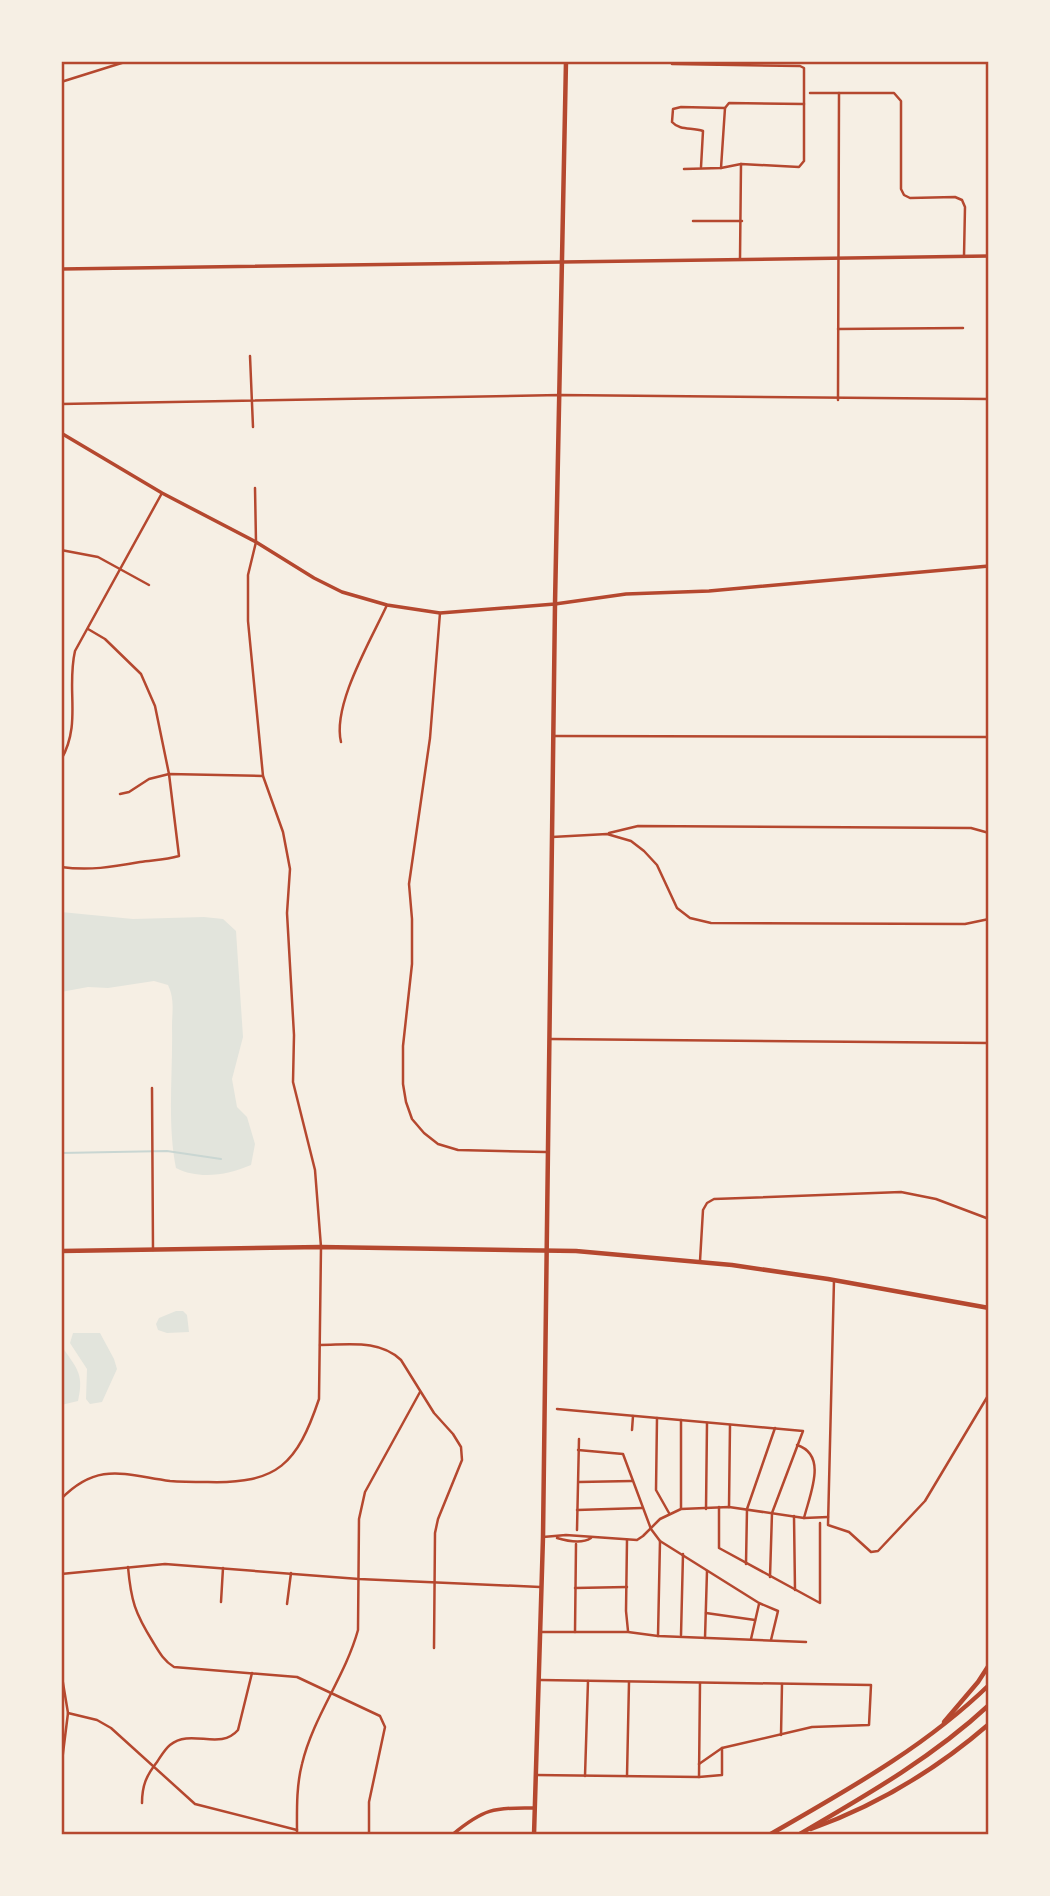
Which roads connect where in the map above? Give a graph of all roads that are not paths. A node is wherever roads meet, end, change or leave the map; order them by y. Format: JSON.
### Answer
{"nodes":[{"id":1,"x":128,"y":61,"type":"edge"},
{"id":2,"x":566,"y":61,"type":"edge"},
{"id":3,"x":672,"y":64,"type":"dead end"},
{"id":4,"x":61,"y":82,"type":"edge"},
{"id":5,"x":810,"y":93,"type":"dead end"},
{"id":6,"x":839,"y":93,"type":"junction"},
{"id":7,"x":804,"y":104,"type":"junction"},
{"id":8,"x":725,"y":108,"type":"junction"},
{"id":9,"x":741,"y":164,"type":"junction"},
{"id":10,"x":701,"y":168,"type":"junction"},
{"id":11,"x":721,"y":168,"type":"junction"},
{"id":12,"x":684,"y":169,"type":"dead end"},
{"id":13,"x":742,"y":220,"type":"junction"},
{"id":14,"x":693,"y":222,"type":"dead end"},
{"id":15,"x":964,"y":256,"type":"junction"},
{"id":16,"x":989,"y":256,"type":"edge"},
{"id":17,"x":838,"y":258,"type":"junction"},
{"id":18,"x":740,"y":259,"type":"junction"},
{"id":19,"x":562,"y":262,"type":"junction"},
{"id":20,"x":61,"y":269,"type":"edge"},
{"id":21,"x":963,"y":328,"type":"dead end"},
{"id":22,"x":838,"y":329,"type":"junction"},
{"id":23,"x":250,"y":356,"type":"dead end"},
{"id":24,"x":560,"y":395,"type":"junction"},
{"id":25,"x":989,"y":399,"type":"edge"},
{"id":26,"x":252,"y":400,"type":"junction"},
{"id":27,"x":838,"y":400,"type":"junction"},
{"id":28,"x":61,"y":404,"type":"edge"},
{"id":29,"x":253,"y":427,"type":"dead end"},
{"id":30,"x":61,"y":433,"type":"edge"},
{"id":31,"x":255,"y":488,"type":"dead end"},
{"id":32,"x":162,"y":493,"type":"junction"},
{"id":33,"x":256,"y":542,"type":"junction"},
{"id":34,"x":61,"y":550,"type":"edge"},
{"id":35,"x":989,"y":566,"type":"edge"},
{"id":36,"x":120,"y":569,"type":"junction"},
{"id":37,"x":149,"y":585,"type":"dead end"},
{"id":38,"x":555,"y":604,"type":"junction"},
{"id":39,"x":387,"y":606,"type":"junction"},
{"id":40,"x":440,"y":613,"type":"junction"},
{"id":41,"x":88,"y":629,"type":"junction"},
{"id":42,"x":553,"y":736,"type":"junction"},
{"id":43,"x":989,"y":737,"type":"edge"},
{"id":44,"x":341,"y":742,"type":"dead end"},
{"id":45,"x":61,"y":760,"type":"edge"},
{"id":46,"x":169,"y":774,"type":"junction"},
{"id":47,"x":264,"y":775,"type":"junction"},
{"id":48,"x":120,"y":794,"type":"dead end"},
{"id":49,"x":989,"y":833,"type":"edge"},
{"id":50,"x":607,"y":834,"type":"junction"},
{"id":51,"x":551,"y":837,"type":"junction"},
{"id":52,"x":61,"y":867,"type":"edge"},
{"id":53,"x":989,"y":919,"type":"edge"},
{"id":54,"x":548,"y":1039,"type":"junction"},
{"id":55,"x":989,"y":1043,"type":"edge"},
{"id":56,"x":152,"y":1088,"type":"dead end"},
{"id":57,"x":547,"y":1152,"type":"junction"},
{"id":58,"x":989,"y":1219,"type":"edge"},
{"id":59,"x":321,"y":1247,"type":"junction"},
{"id":60,"x":545,"y":1249,"type":"junction"},
{"id":61,"x":153,"y":1250,"type":"junction"},
{"id":62,"x":61,"y":1251,"type":"edge"},
{"id":63,"x":700,"y":1261,"type":"junction"},
{"id":64,"x":834,"y":1280,"type":"junction"},
{"id":65,"x":989,"y":1308,"type":"edge"},
{"id":66,"x":320,"y":1345,"type":"junction"},
{"id":67,"x":420,"y":1392,"type":"junction"},
{"id":68,"x":989,"y":1394,"type":"edge"},
{"id":69,"x":557,"y":1409,"type":"dead end"},
{"id":70,"x":633,"y":1416,"type":"junction"},
{"id":71,"x":657,"y":1418,"type":"junction"},
{"id":72,"x":681,"y":1420,"type":"junction"},
{"id":73,"x":706,"y":1423,"type":"junction"},
{"id":74,"x":730,"y":1425,"type":"junction"},
{"id":75,"x":775,"y":1428,"type":"junction"},
{"id":76,"x":632,"y":1430,"type":"dead end"},
{"id":77,"x":579,"y":1439,"type":"dead end"},
{"id":78,"x":797,"y":1445,"type":"junction"},
{"id":79,"x":578,"y":1450,"type":"junction"},
{"id":80,"x":632,"y":1481,"type":"junction"},
{"id":81,"x":578,"y":1482,"type":"junction"},
{"id":82,"x":61,"y":1499,"type":"edge"},
{"id":83,"x":719,"y":1507,"type":"junction"},
{"id":84,"x":729,"y":1507,"type":"junction"},
{"id":85,"x":642,"y":1508,"type":"junction"},
{"id":86,"x":747,"y":1508,"type":"junction"},
{"id":87,"x":681,"y":1509,"type":"junction"},
{"id":88,"x":706,"y":1509,"type":"junction"},
{"id":89,"x":577,"y":1510,"type":"junction"},
{"id":90,"x":772,"y":1513,"type":"junction"},
{"id":91,"x":669,"y":1514,"type":"junction"},
{"id":92,"x":793,"y":1516,"type":"junction"},
{"id":93,"x":828,"y":1517,"type":"junction"},
{"id":94,"x":804,"y":1518,"type":"junction"},
{"id":95,"x":820,"y":1523,"type":"dead end"},
{"id":96,"x":651,"y":1529,"type":"junction"},
{"id":97,"x":577,"y":1530,"type":"dead end"},
{"id":98,"x":577,"y":1536,"type":"junction"},
{"id":99,"x":542,"y":1537,"type":"junction"},
{"id":100,"x":556,"y":1537,"type":"junction"},
{"id":101,"x":591,"y":1538,"type":"junction"},
{"id":102,"x":627,"y":1540,"type":"junction"},
{"id":103,"x":660,"y":1541,"type":"junction"},
{"id":104,"x":577,"y":1543,"type":"junction"},
{"id":105,"x":683,"y":1554,"type":"junction"},
{"id":106,"x":746,"y":1564,"type":"junction"},
{"id":107,"x":128,"y":1567,"type":"junction"},
{"id":108,"x":223,"y":1568,"type":"junction"},
{"id":109,"x":707,"y":1571,"type":"junction"},
{"id":110,"x":291,"y":1573,"type":"junction"},
{"id":111,"x":61,"y":1574,"type":"edge"},
{"id":112,"x":770,"y":1577,"type":"junction"},
{"id":113,"x":359,"y":1579,"type":"junction"},
{"id":114,"x":436,"y":1584,"type":"junction"},
{"id":115,"x":540,"y":1587,"type":"junction"},
{"id":116,"x":627,"y":1587,"type":"junction"},
{"id":117,"x":575,"y":1588,"type":"junction"},
{"id":118,"x":794,"y":1590,"type":"junction"},
{"id":119,"x":221,"y":1601,"type":"dead end"},
{"id":120,"x":759,"y":1603,"type":"junction"},
{"id":121,"x":287,"y":1604,"type":"dead end"},
{"id":122,"x":706,"y":1613,"type":"junction"},
{"id":123,"x":755,"y":1620,"type":"junction"},
{"id":124,"x":539,"y":1632,"type":"junction"},
{"id":125,"x":628,"y":1632,"type":"junction"},
{"id":126,"x":575,"y":1633,"type":"junction"},
{"id":127,"x":657,"y":1636,"type":"junction"},
{"id":128,"x":681,"y":1636,"type":"junction"},
{"id":129,"x":705,"y":1638,"type":"junction"},
{"id":130,"x":751,"y":1639,"type":"junction"},
{"id":131,"x":771,"y":1640,"type":"junction"},
{"id":132,"x":806,"y":1642,"type":"dead end"},
{"id":133,"x":434,"y":1648,"type":"dead end"},
{"id":134,"x":989,"y":1665,"type":"edge"},
{"id":135,"x":61,"y":1671,"type":"edge"},
{"id":136,"x":251,"y":1673,"type":"junction"},
{"id":137,"x":537,"y":1680,"type":"junction"},
{"id":138,"x":588,"y":1681,"type":"junction"},
{"id":139,"x":629,"y":1682,"type":"junction"},
{"id":140,"x":700,"y":1683,"type":"junction"},
{"id":141,"x":782,"y":1684,"type":"junction"},
{"id":142,"x":989,"y":1685,"type":"edge"},
{"id":143,"x":332,"y":1694,"type":"junction"},
{"id":144,"x":989,"y":1705,"type":"edge"},
{"id":145,"x":68,"y":1713,"type":"junction"},
{"id":146,"x":989,"y":1726,"type":"edge"},
{"id":147,"x":935,"y":1732,"type":"junction"},
{"id":148,"x":781,"y":1735,"type":"junction"},
{"id":149,"x":722,"y":1748,"type":"junction"},
{"id":150,"x":699,"y":1765,"type":"junction"},
{"id":151,"x":153,"y":1766,"type":"junction"},
{"id":152,"x":61,"y":1769,"type":"edge"},
{"id":153,"x":535,"y":1775,"type":"junction"},
{"id":154,"x":585,"y":1776,"type":"junction"},
{"id":155,"x":627,"y":1776,"type":"junction"},
{"id":156,"x":699,"y":1777,"type":"junction"},
{"id":157,"x":142,"y":1803,"type":"dead end"},
{"id":158,"x":534,"y":1808,"type":"junction"},
{"id":159,"x":297,"y":1830,"type":"junction"},
{"id":160,"x":458,"y":1833,"type":"edge"},
{"id":161,"x":799,"y":1834,"type":"edge"},
{"id":162,"x":297,"y":1835,"type":"edge"},
{"id":163,"x":369,"y":1835,"type":"edge"},
{"id":164,"x":452,"y":1835,"type":"edge"},
{"id":165,"x":534,"y":1835,"type":"edge"},
{"id":166,"x":769,"y":1835,"type":"edge"}],
"edges":[{"from":1,"to":4,"type":"street"},
{"from":2,"to":19,"type":"main road"},
{"from":3,"to":7,"type":"street"},
{"from":5,"to":6,"type":"street"},
{"from":6,"to":15,"type":"street"},
{"from":6,"to":17,"type":"street"},
{"from":7,"to":8,"type":"street"},
{"from":7,"to":9,"type":"street"},
{"from":8,"to":10,"type":"street"},
{"from":8,"to":11,"type":"street"},
{"from":9,"to":11,"type":"street"},
{"from":9,"to":13,"type":"street"},
{"from":10,"to":11,"type":"street"},
{"from":10,"to":12,"type":"street"},
{"from":13,"to":14,"type":"street"},
{"from":13,"to":18,"type":"street"},
{"from":15,"to":16,"type":"street"},
{"from":15,"to":17,"type":"street"},
{"from":17,"to":18,"type":"street"},
{"from":17,"to":22,"type":"street"},
{"from":18,"to":19,"type":"street"},
{"from":19,"to":20,"type":"street"},
{"from":19,"to":24,"type":"main road"},
{"from":21,"to":22,"type":"street"},
{"from":22,"to":27,"type":"street"},
{"from":23,"to":26,"type":"street"},
{"from":24,"to":26,"type":"street"},
{"from":24,"to":27,"type":"street"},
{"from":24,"to":38,"type":"main road"},
{"from":25,"to":27,"type":"street"},
{"from":26,"to":28,"type":"street"},
{"from":26,"to":29,"type":"street"},
{"from":30,"to":32,"type":"street"},
{"from":31,"to":33,"type":"street"},
{"from":32,"to":33,"type":"street"},
{"from":32,"to":36,"type":"street"},
{"from":33,"to":39,"type":"street"},
{"from":33,"to":47,"type":"street"},
{"from":34,"to":36,"type":"street"},
{"from":35,"to":38,"type":"street"},
{"from":36,"to":37,"type":"street"},
{"from":36,"to":41,"type":"street"},
{"from":38,"to":40,"type":"street"},
{"from":38,"to":42,"type":"main road"},
{"from":39,"to":40,"type":"street"},
{"from":39,"to":44,"type":"street"},
{"from":40,"to":57,"type":"street"},
{"from":41,"to":45,"type":"street"},
{"from":41,"to":46,"type":"street"},
{"from":42,"to":43,"type":"street"},
{"from":42,"to":51,"type":"main road"},
{"from":46,"to":47,"type":"street"},
{"from":46,"to":48,"type":"street"},
{"from":46,"to":52,"type":"street"},
{"from":47,"to":59,"type":"street"},
{"from":49,"to":50,"type":"street"},
{"from":50,"to":51,"type":"street"},
{"from":50,"to":53,"type":"street"},
{"from":51,"to":54,"type":"main road"},
{"from":54,"to":55,"type":"street"},
{"from":54,"to":57,"type":"main road"},
{"from":56,"to":61,"type":"street"},
{"from":57,"to":60,"type":"main road"},
{"from":58,"to":63,"type":"street"},
{"from":59,"to":60,"type":"main road"},
{"from":59,"to":61,"type":"main road"},
{"from":59,"to":66,"type":"street"},
{"from":60,"to":63,"type":"main road"},
{"from":60,"to":99,"type":"main road"},
{"from":61,"to":62,"type":"main road"},
{"from":63,"to":64,"type":"main road"},
{"from":64,"to":65,"type":"main road"},
{"from":64,"to":93,"type":"street"},
{"from":66,"to":67,"type":"street"},
{"from":66,"to":82,"type":"street"},
{"from":67,"to":113,"type":"street"},
{"from":67,"to":114,"type":"street"},
{"from":68,"to":93,"type":"street"},
{"from":69,"to":70,"type":"street"},
{"from":70,"to":71,"type":"street"},
{"from":70,"to":76,"type":"street"},
{"from":71,"to":72,"type":"street"},
{"from":71,"to":91,"type":"street"},
{"from":72,"to":73,"type":"street"},
{"from":72,"to":87,"type":"street"},
{"from":73,"to":74,"type":"street"},
{"from":73,"to":88,"type":"street"},
{"from":74,"to":75,"type":"street"},
{"from":74,"to":84,"type":"street"},
{"from":75,"to":78,"type":"street"},
{"from":75,"to":86,"type":"street"},
{"from":77,"to":79,"type":"street"},
{"from":78,"to":90,"type":"street"},
{"from":78,"to":94,"type":"street"},
{"from":79,"to":80,"type":"street"},
{"from":79,"to":81,"type":"street"},
{"from":80,"to":81,"type":"street"},
{"from":80,"to":85,"type":"street"},
{"from":81,"to":89,"type":"street"},
{"from":83,"to":84,"type":"street"},
{"from":83,"to":88,"type":"street"},
{"from":83,"to":106,"type":"street"},
{"from":84,"to":86,"type":"street"},
{"from":85,"to":89,"type":"street"},
{"from":85,"to":96,"type":"street"},
{"from":86,"to":90,"type":"street"},
{"from":86,"to":106,"type":"street"},
{"from":87,"to":88,"type":"street"},
{"from":87,"to":91,"type":"street"},
{"from":89,"to":97,"type":"street"},
{"from":90,"to":92,"type":"street"},
{"from":90,"to":112,"type":"street"},
{"from":91,"to":96,"type":"street"},
{"from":92,"to":94,"type":"street"},
{"from":92,"to":118,"type":"street"},
{"from":93,"to":94,"type":"street"},
{"from":95,"to":118,"type":"street"},
{"from":96,"to":102,"type":"street"},
{"from":96,"to":103,"type":"street"},
{"from":98,"to":100,"type":"street"},
{"from":98,"to":101,"type":"street"},
{"from":98,"to":104,"type":"street"},
{"from":99,"to":100,"type":"street"},
{"from":99,"to":115,"type":"main road"},
{"from":100,"to":104,"type":"street"},
{"from":101,"to":102,"type":"street"},
{"from":101,"to":104,"type":"street"},
{"from":102,"to":116,"type":"street"},
{"from":103,"to":105,"type":"street"},
{"from":103,"to":127,"type":"street"},
{"from":104,"to":117,"type":"street"},
{"from":105,"to":109,"type":"street"},
{"from":105,"to":128,"type":"street"},
{"from":106,"to":112,"type":"street"},
{"from":107,"to":108,"type":"street"},
{"from":107,"to":111,"type":"street"},
{"from":107,"to":136,"type":"street"},
{"from":108,"to":110,"type":"street"},
{"from":108,"to":119,"type":"street"},
{"from":109,"to":120,"type":"street"},
{"from":109,"to":122,"type":"street"},
{"from":110,"to":113,"type":"street"},
{"from":110,"to":121,"type":"street"},
{"from":112,"to":118,"type":"street"},
{"from":113,"to":114,"type":"street"},
{"from":113,"to":143,"type":"street"},
{"from":114,"to":115,"type":"street"},
{"from":114,"to":133,"type":"street"},
{"from":115,"to":124,"type":"main road"},
{"from":116,"to":117,"type":"street"},
{"from":116,"to":125,"type":"street"},
{"from":117,"to":126,"type":"street"},
{"from":120,"to":123,"type":"street"},
{"from":120,"to":131,"type":"street"},
{"from":122,"to":123,"type":"street"},
{"from":122,"to":129,"type":"street"},
{"from":123,"to":130,"type":"street"},
{"from":124,"to":126,"type":"street"},
{"from":124,"to":137,"type":"main road"},
{"from":125,"to":126,"type":"street"},
{"from":125,"to":127,"type":"street"},
{"from":127,"to":128,"type":"street"},
{"from":128,"to":129,"type":"street"},
{"from":129,"to":130,"type":"street"},
{"from":130,"to":131,"type":"street"},
{"from":131,"to":132,"type":"street"},
{"from":134,"to":147,"type":"main road"},
{"from":135,"to":145,"type":"street"},
{"from":136,"to":143,"type":"street"},
{"from":136,"to":151,"type":"street"},
{"from":137,"to":138,"type":"street"},
{"from":137,"to":153,"type":"main road"},
{"from":138,"to":139,"type":"street"},
{"from":138,"to":154,"type":"street"},
{"from":139,"to":140,"type":"street"},
{"from":139,"to":155,"type":"street"},
{"from":140,"to":141,"type":"street"},
{"from":140,"to":150,"type":"street"},
{"from":141,"to":148,"type":"street"},
{"from":141,"to":148,"type":"street"},
{"from":142,"to":147,"type":"main road"},
{"from":143,"to":159,"type":"street"},
{"from":143,"to":163,"type":"street"},
{"from":144,"to":161,"type":"main road"},
{"from":145,"to":151,"type":"street"},
{"from":145,"to":152,"type":"street"},
{"from":146,"to":161,"type":"main road"},
{"from":147,"to":166,"type":"main road"},
{"from":148,"to":149,"type":"street"},
{"from":149,"to":150,"type":"street"},
{"from":149,"to":156,"type":"street"},
{"from":150,"to":156,"type":"street"},
{"from":151,"to":157,"type":"street"},
{"from":151,"to":159,"type":"street"},
{"from":153,"to":154,"type":"street"},
{"from":153,"to":158,"type":"main road"},
{"from":154,"to":155,"type":"street"},
{"from":155,"to":156,"type":"street"},
{"from":158,"to":160,"type":"street"},
{"from":158,"to":165,"type":"main road"},
{"from":159,"to":162,"type":"street"},
{"from":160,"to":164,"type":"street"}]}
